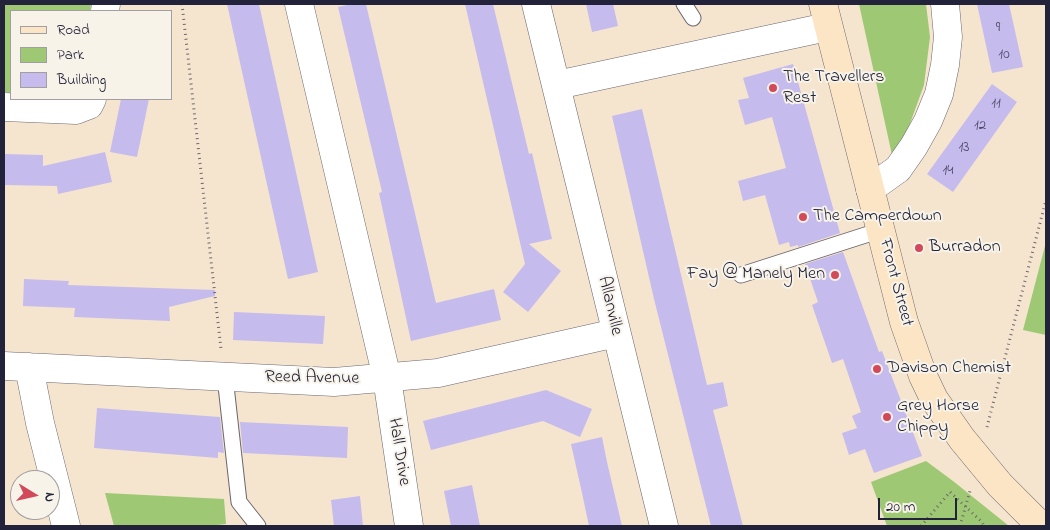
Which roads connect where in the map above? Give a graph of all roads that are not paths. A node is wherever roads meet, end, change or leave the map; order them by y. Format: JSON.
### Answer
{"nodes":[{"id":1,"x":299,"y":4,"type":"edge"},
{"id":2,"x":536,"y":4,"type":"edge"},
{"id":3,"x":684,"y":4,"type":"edge"},
{"id":4,"x":945,"y":4,"type":"edge"},
{"id":5,"x":825,"y":15,"type":"edge"},
{"id":6,"x":693,"y":18,"type":"dead end"},
{"id":7,"x":557,"y":85,"type":"junction"},
{"id":8,"x":92,"y":100,"type":"edge"},
{"id":9,"x":4,"y":107,"type":"edge"},
{"id":10,"x":870,"y":189,"type":"junction"},
{"id":11,"x":881,"y":230,"type":"junction"},
{"id":12,"x":741,"y":275,"type":"dead end"},
{"id":13,"x":616,"y":334,"type":"junction"},
{"id":14,"x":16,"y":367,"type":"edge"},
{"id":15,"x":225,"y":377,"type":"junction"},
{"id":16,"x":387,"y":378,"type":"junction"},
{"id":17,"x":66,"y":526,"type":"edge"},
{"id":18,"x":258,"y":526,"type":"edge"},
{"id":19,"x":409,"y":526,"type":"edge"},
{"id":20,"x":664,"y":526,"type":"edge"},
{"id":21,"x":1041,"y":526,"type":"edge"}],
"edges":[{"from":1,"to":16,"type":"street"},
{"from":2,"to":7,"type":"street","name":"Allanville"},
{"from":3,"to":6,"type":"lane"},
{"from":4,"to":10,"type":"street"},
{"from":5,"to":7,"type":"street"},
{"from":5,"to":10,"type":"main road","name":"Front Street"},
{"from":7,"to":13,"type":"street","name":"Allanville"},
{"from":8,"to":9,"type":"street"},
{"from":10,"to":11,"type":"main road","name":"Front Street"},
{"from":11,"to":12,"type":"lane"},
{"from":11,"to":21,"type":"main road","name":"Front Street"},
{"from":13,"to":16,"type":"street","name":"Reed Avenue"},
{"from":13,"to":20,"type":"street","name":"Allanville"},
{"from":14,"to":15,"type":"street","name":"Reed Avenue"},
{"from":14,"to":17,"type":"street"},
{"from":15,"to":16,"type":"street","name":"Reed Avenue"},
{"from":15,"to":18,"type":"lane"},
{"from":16,"to":19,"type":"street","name":"Hall Drive"}]}
